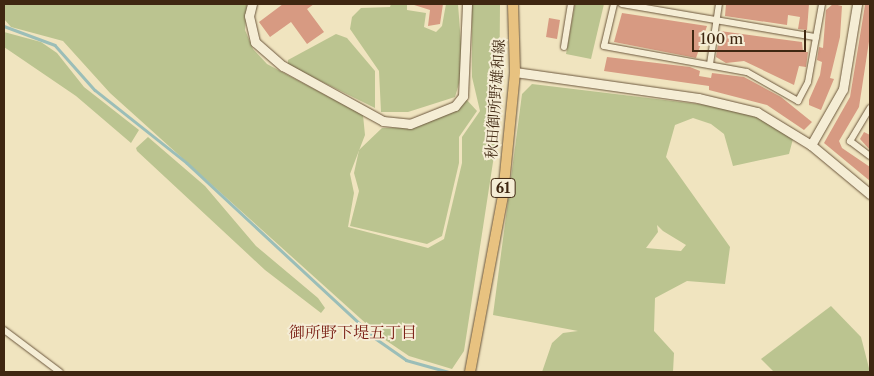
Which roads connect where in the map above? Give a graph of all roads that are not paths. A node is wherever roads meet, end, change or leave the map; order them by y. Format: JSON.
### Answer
{"nodes":[{"id":1,"x":252,"y":4,"type":"edge"},
{"id":2,"x":467,"y":4,"type":"edge"},
{"id":3,"x":513,"y":4,"type":"edge"},
{"id":4,"x":571,"y":4,"type":"edge"},
{"id":5,"x":614,"y":4,"type":"edge"},
{"id":6,"x":622,"y":4,"type":"edge"},
{"id":7,"x":719,"y":4,"type":"edge"},
{"id":8,"x":822,"y":4,"type":"edge"},
{"id":9,"x":857,"y":4,"type":"edge"},
{"id":10,"x":716,"y":20,"type":"junction"},
{"id":11,"x":816,"y":37,"type":"junction"},
{"id":12,"x":564,"y":48,"type":"dead end"},
{"id":13,"x":710,"y":64,"type":"junction"},
{"id":14,"x":515,"y":72,"type":"junction"},
{"id":15,"x":870,"y":108,"type":"edge"},
{"id":16,"x":811,"y":145,"type":"junction"},
{"id":17,"x":870,"y":156,"type":"edge"},
{"id":18,"x":870,"y":194,"type":"edge"},
{"id":19,"x":4,"y":330,"type":"edge"},
{"id":20,"x":470,"y":371,"type":"edge"},
{"id":21,"x":60,"y":372,"type":"edge"}],
"edges":[{"from":1,"to":2,"type":"street"},
{"from":3,"to":14,"type":"main road","name":"秋田御所野雄和線","number":"61"},
{"from":4,"to":12,"type":"street"},
{"from":5,"to":13,"type":"street"},
{"from":6,"to":10,"type":"street"},
{"from":7,"to":10,"type":"street"},
{"from":8,"to":11,"type":"street"},
{"from":9,"to":16,"type":"street"},
{"from":10,"to":11,"type":"street"},
{"from":10,"to":13,"type":"street"},
{"from":11,"to":13,"type":"street"},
{"from":14,"to":16,"type":"street"},
{"from":14,"to":20,"type":"main road","name":"秋田御所野雄和線","number":"61"},
{"from":15,"to":17,"type":"street"},
{"from":16,"to":18,"type":"street"},
{"from":19,"to":21,"type":"street"}]}
